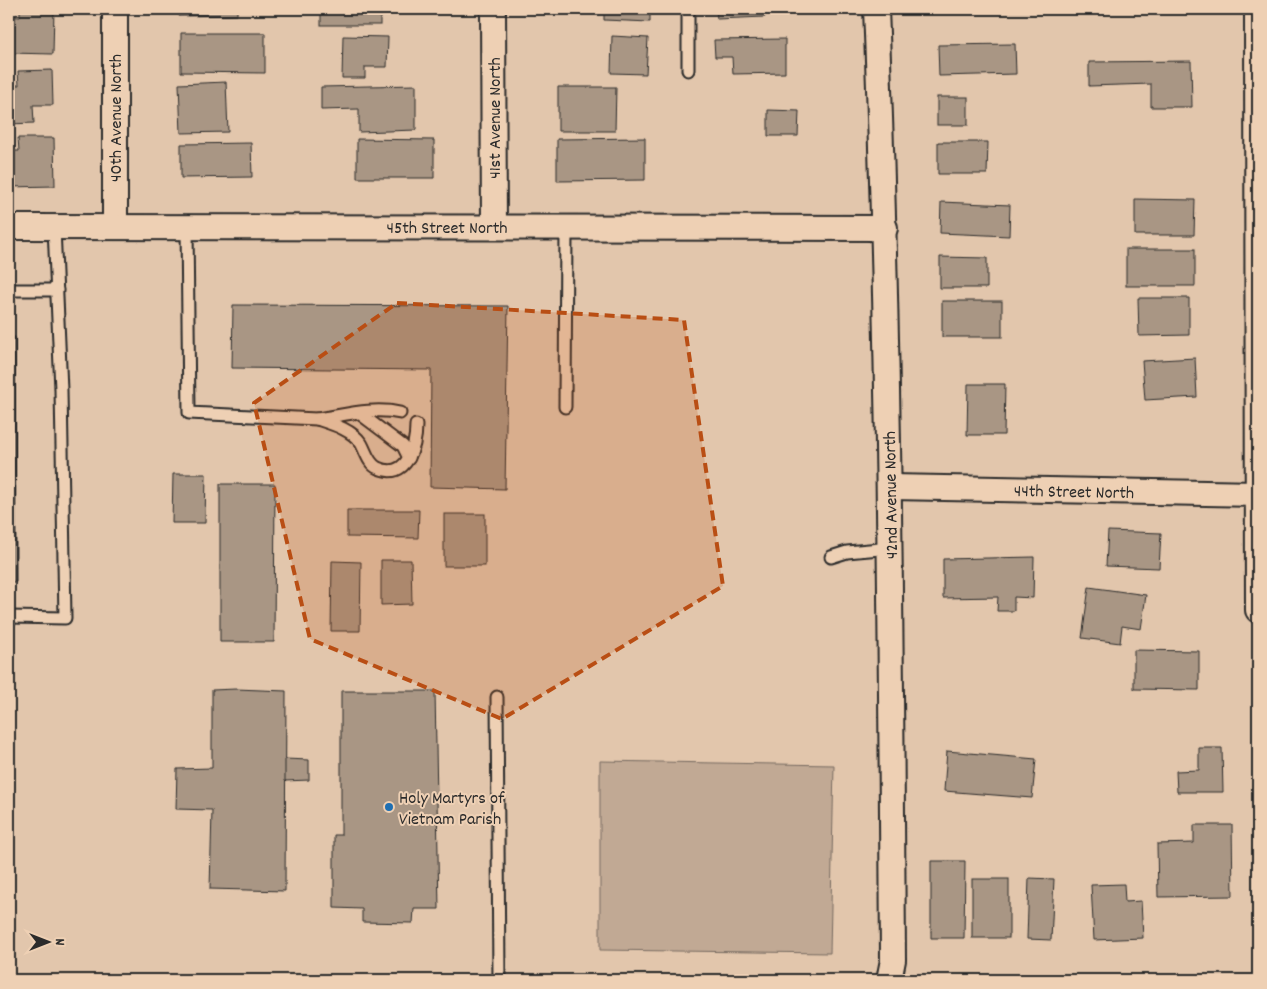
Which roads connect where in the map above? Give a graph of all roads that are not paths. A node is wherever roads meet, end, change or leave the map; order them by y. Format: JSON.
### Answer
{"nodes":[{"id":1,"x":115,"y":9,"type":"edge"},
{"id":2,"x":493,"y":9,"type":"edge"},
{"id":3,"x":688,"y":9,"type":"edge"},
{"id":4,"x":876,"y":9,"type":"edge"},
{"id":5,"x":1257,"y":9,"type":"edge"},
{"id":6,"x":688,"y":70,"type":"dead end"},
{"id":7,"x":9,"y":227,"type":"edge"},
{"id":8,"x":54,"y":227,"type":"junction"},
{"id":9,"x":116,"y":227,"type":"junction"},
{"id":10,"x":187,"y":227,"type":"junction"},
{"id":11,"x":494,"y":227,"type":"junction"},
{"id":12,"x":566,"y":228,"type":"junction"},
{"id":13,"x":885,"y":228,"type":"junction"},
{"id":14,"x":9,"y":290,"type":"edge"},
{"id":15,"x":57,"y":290,"type":"junction"},
{"id":16,"x":565,"y":407,"type":"dead end"},
{"id":17,"x":359,"y":412,"type":"junction"},
{"id":18,"x":400,"y":413,"type":"dead end"},
{"id":19,"x":317,"y":419,"type":"junction"},
{"id":20,"x":416,"y":426,"type":"dead end"},
{"id":21,"x":409,"y":458,"type":"junction"},
{"id":22,"x":890,"y":487,"type":"junction"},
{"id":23,"x":1258,"y":494,"type":"edge"},
{"id":24,"x":891,"y":548,"type":"junction"},
{"id":25,"x":831,"y":557,"type":"dead end"},
{"id":26,"x":1258,"y":610,"type":"edge"},
{"id":27,"x":9,"y":617,"type":"edge"},
{"id":28,"x":497,"y":697,"type":"dead end"},
{"id":29,"x":498,"y":980,"type":"edge"},
{"id":30,"x":889,"y":980,"type":"edge"}],
"edges":[{"from":1,"to":9,"type":"street","name":"40th Avenue North"},
{"from":2,"to":11,"type":"street","name":"41st Avenue North"},
{"from":3,"to":6,"type":"lane"},
{"from":4,"to":13,"type":"street","name":"42nd Avenue North"},
{"from":5,"to":23,"type":"street"},
{"from":7,"to":8,"type":"street","name":"45th Street North"},
{"from":8,"to":9,"type":"street","name":"45th Street North"},
{"from":8,"to":15,"type":"lane"},
{"from":9,"to":10,"type":"street","name":"45th Street North"},
{"from":10,"to":11,"type":"street","name":"45th Street North"},
{"from":10,"to":19,"type":"lane"},
{"from":11,"to":12,"type":"street","name":"45th Street North"},
{"from":12,"to":13,"type":"street","name":"45th Street North"},
{"from":12,"to":16,"type":"lane"},
{"from":13,"to":22,"type":"street","name":"42nd Avenue North"},
{"from":14,"to":15,"type":"lane"},
{"from":15,"to":27,"type":"lane"},
{"from":17,"to":18,"type":"lane"},
{"from":17,"to":19,"type":"lane"},
{"from":17,"to":21,"type":"lane"},
{"from":19,"to":21,"type":"lane"},
{"from":20,"to":21,"type":"lane"},
{"from":22,"to":23,"type":"street","name":"44th Street North"},
{"from":22,"to":24,"type":"street","name":"42nd Avenue North"},
{"from":23,"to":26,"type":"street"},
{"from":24,"to":25,"type":"lane"},
{"from":24,"to":30,"type":"street","name":"42nd Avenue North"},
{"from":28,"to":29,"type":"lane"}]}
